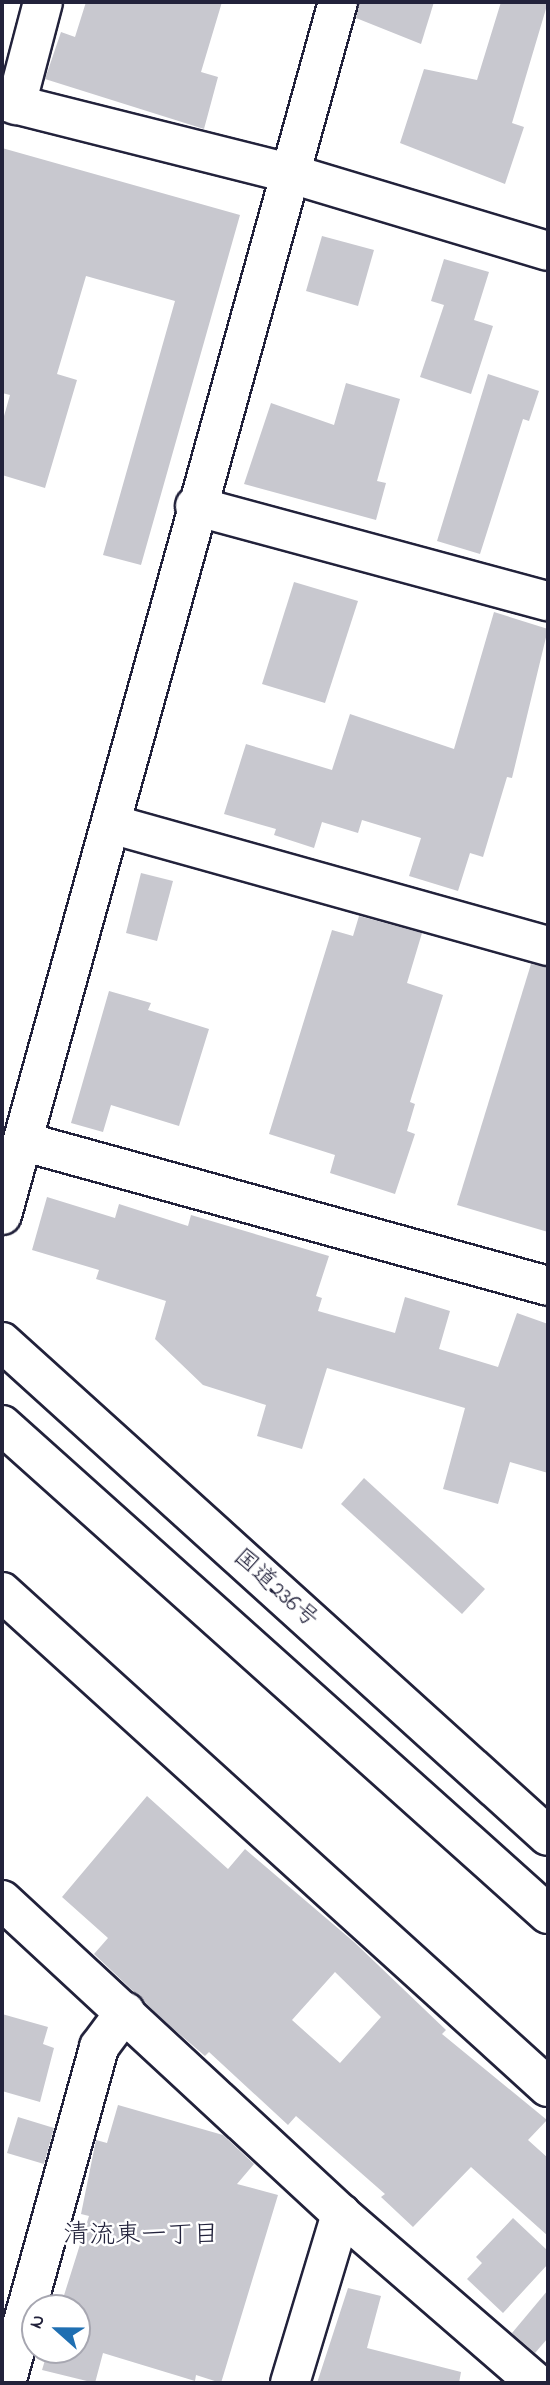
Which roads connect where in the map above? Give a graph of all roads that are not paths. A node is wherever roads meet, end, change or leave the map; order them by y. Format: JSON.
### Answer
{"nodes":[{"id":1,"x":43,"y":2,"type":"edge"},
{"id":2,"x":338,"y":2,"type":"edge"},
{"id":3,"x":9,"y":103,"type":"edge"},
{"id":4,"x":288,"y":173,"type":"junction"},
{"id":5,"x":548,"y":251,"type":"edge"},
{"id":6,"x":195,"y":506,"type":"junction"},
{"id":7,"x":548,"y":601,"type":"edge"},
{"id":8,"x":111,"y":824,"type":"junction"},
{"id":9,"x":548,"y":946,"type":"edge"},
{"id":10,"x":25,"y":1142,"type":"junction"},
{"id":11,"x":2,"y":1215,"type":"edge"},
{"id":12,"x":548,"y":1286,"type":"edge"},
{"id":13,"x":2,"y":1342,"type":"edge"},
{"id":14,"x":2,"y":1425,"type":"edge"},
{"id":15,"x":2,"y":1592,"type":"edge"},
{"id":16,"x":548,"y":1836,"type":"edge"},
{"id":17,"x":2,"y":1900,"type":"edge"},
{"id":18,"x":548,"y":1914,"type":"edge"},
{"id":19,"x":125,"y":2012,"type":"junction"},
{"id":20,"x":548,"y":2087,"type":"edge"},
{"id":21,"x":341,"y":2214,"type":"junction"},
{"id":22,"x":6,"y":2383,"type":"edge"},
{"id":23,"x":290,"y":2383,"type":"edge"},
{"id":24,"x":536,"y":2383,"type":"edge"}],
"edges":[{"from":1,"to":3,"type":"main road"},
{"from":2,"to":4,"type":"main road"},
{"from":3,"to":4,"type":"main road"},
{"from":4,"to":5,"type":"main road"},
{"from":4,"to":6,"type":"main road"},
{"from":6,"to":7,"type":"main road"},
{"from":6,"to":8,"type":"main road"},
{"from":8,"to":9,"type":"main road"},
{"from":8,"to":10,"type":"main road"},
{"from":10,"to":11,"type":"main road"},
{"from":10,"to":12,"type":"main road"},
{"from":13,"to":16,"type":"main road","name":"国道236号"},
{"from":14,"to":18,"type":"main road"},
{"from":15,"to":20,"type":"main road"},
{"from":17,"to":19,"type":"main road"},
{"from":19,"to":21,"type":"main road"},
{"from":19,"to":22,"type":"main road"},
{"from":21,"to":23,"type":"main road"},
{"from":21,"to":24,"type":"main road"}]}
